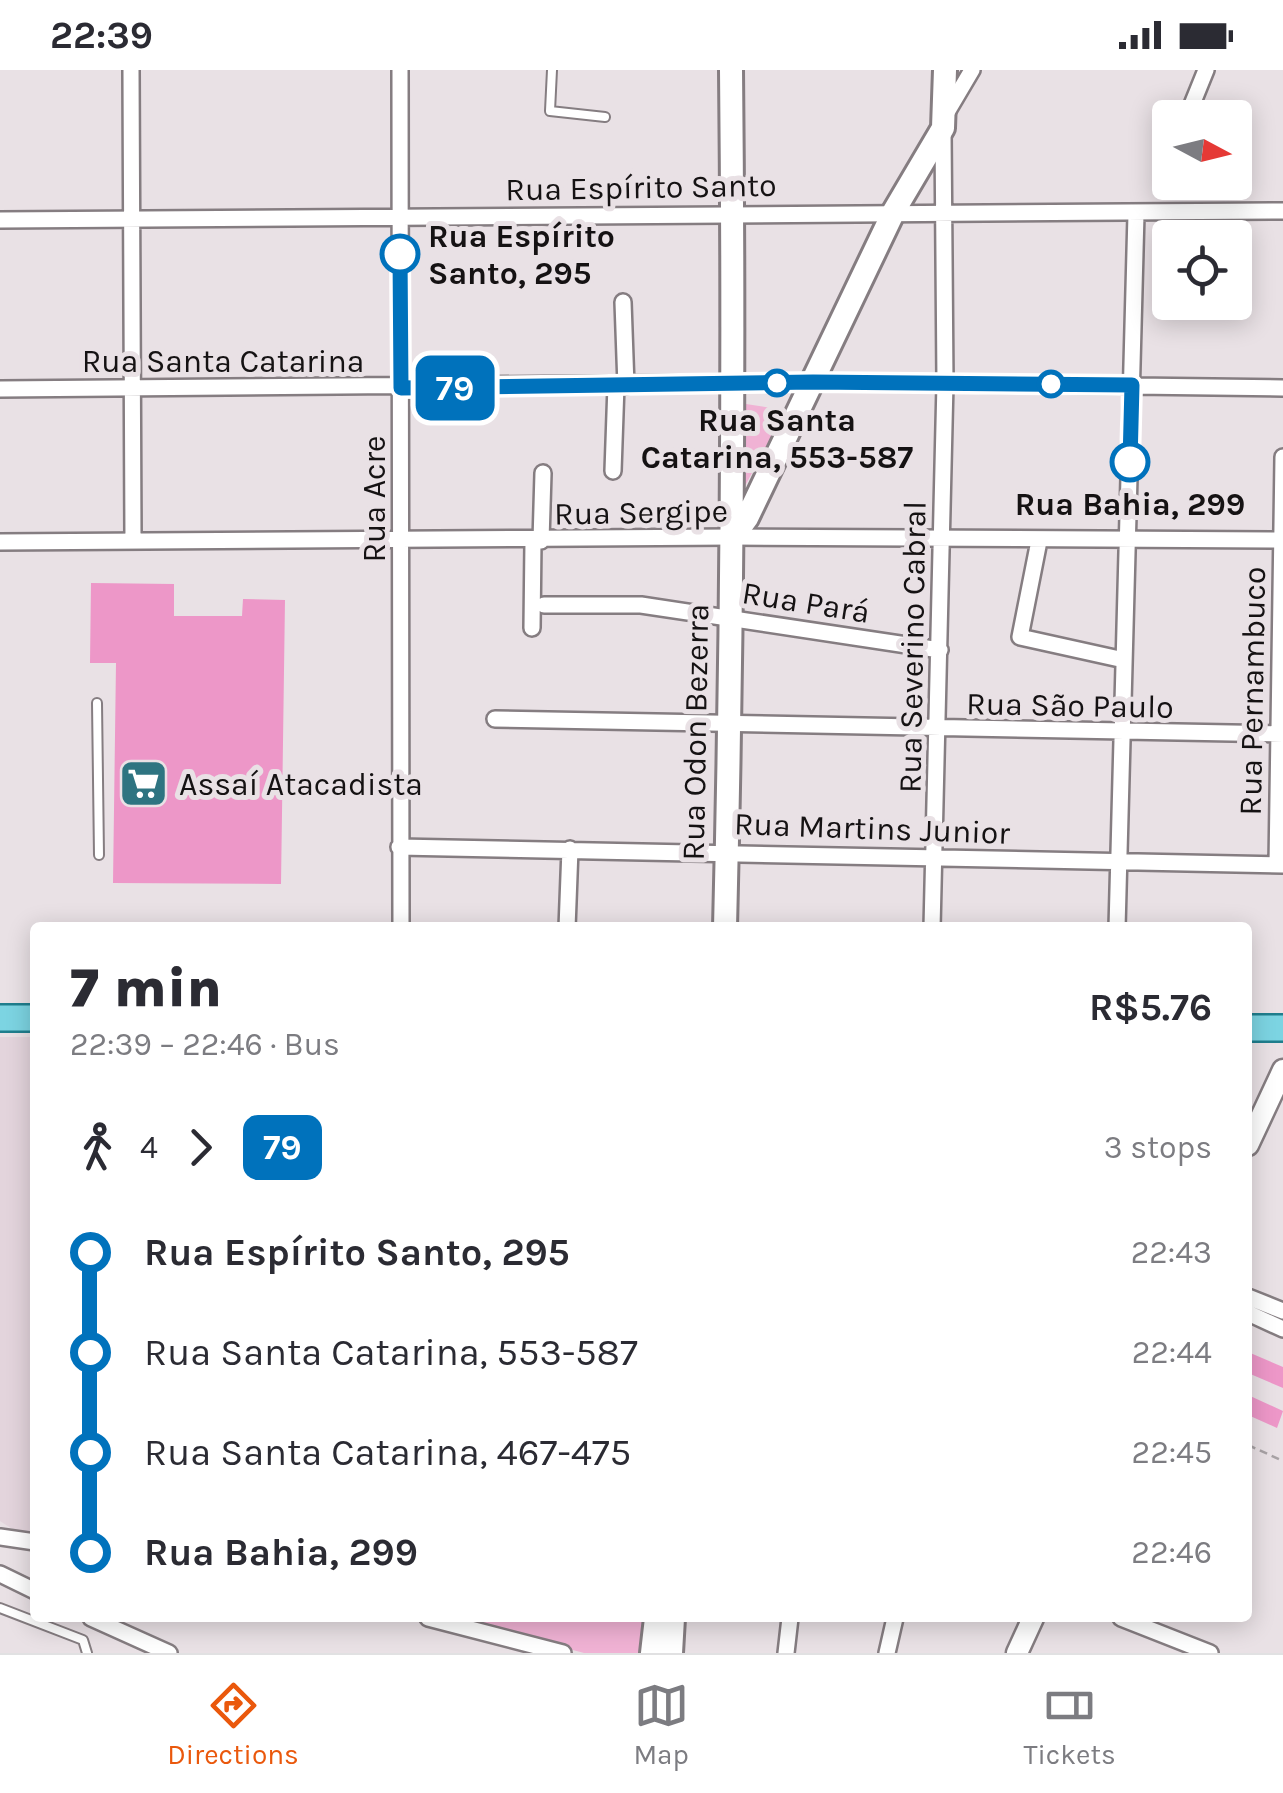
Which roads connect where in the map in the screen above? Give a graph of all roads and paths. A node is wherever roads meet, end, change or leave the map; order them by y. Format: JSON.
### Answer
{"nodes":[{"id":1,"x":131,"y":70,"type":"edge"},
{"id":2,"x":400,"y":70,"type":"edge"},
{"id":3,"x":552,"y":70,"type":"edge"},
{"id":4,"x":731,"y":70,"type":"edge"},
{"id":5,"x":972,"y":70,"type":"edge"},
{"id":6,"x":1206,"y":70,"type":"edge"},
{"id":7,"x":945,"y":75,"type":"edge"},
{"id":8,"x":1194,"y":100,"type":"edge"},
{"id":9,"x":605,"y":116,"type":"dead end"},
{"id":10,"x":944,"y":121,"type":"junction"},
{"id":11,"x":894,"y":210,"type":"junction"},
{"id":12,"x":1283,"y":210,"type":"edge"},
{"id":13,"x":732,"y":212,"type":"junction"},
{"id":14,"x":945,"y":212,"type":"junction"},
{"id":15,"x":1136,"y":214,"type":"junction"},
{"id":16,"x":129,"y":219,"type":"junction"},
{"id":17,"x":0,"y":220,"type":"edge"},
{"id":18,"x":400,"y":220,"type":"junction"},
{"id":19,"x":622,"y":302,"type":"dead end"},
{"id":20,"x":813,"y":382,"type":"junction"},
{"id":21,"x":734,"y":383,"type":"junction"},
{"id":22,"x":945,"y":383,"type":"junction"},
{"id":23,"x":1132,"y":385,"type":"junction"},
{"id":24,"x":621,"y":386,"type":"junction"},
{"id":25,"x":0,"y":388,"type":"edge"},
{"id":26,"x":401,"y":388,"type":"junction"},
{"id":27,"x":1283,"y":388,"type":"edge"},
{"id":28,"x":130,"y":389,"type":"junction"},
{"id":29,"x":1283,"y":458,"type":"edge"},
{"id":30,"x":613,"y":471,"type":"dead end"},
{"id":31,"x":543,"y":473,"type":"dead end"},
{"id":32,"x":733,"y":537,"type":"junction"},
{"id":33,"x":403,"y":538,"type":"junction"},
{"id":34,"x":942,"y":539,"type":"junction"},
{"id":35,"x":1128,"y":539,"type":"junction"},
{"id":36,"x":134,"y":540,"type":"junction"},
{"id":37,"x":1040,"y":540,"type":"junction"},
{"id":38,"x":1282,"y":540,"type":"edge"},
{"id":39,"x":537,"y":541,"type":"junction"},
{"id":40,"x":0,"y":542,"type":"edge"},
{"id":41,"x":544,"y":605,"type":"dead end"},
{"id":42,"x":727,"y":617,"type":"junction"},
{"id":43,"x":532,"y":628,"type":"dead end"},
{"id":44,"x":940,"y":650,"type":"junction"},
{"id":45,"x":1124,"y":660,"type":"junction"},
{"id":46,"x":97,"y":703,"type":"dead end"},
{"id":47,"x":495,"y":719,"type":"dead end"},
{"id":48,"x":727,"y":724,"type":"junction"},
{"id":49,"x":938,"y":730,"type":"junction"},
{"id":50,"x":1122,"y":734,"type":"junction"},
{"id":51,"x":1281,"y":734,"type":"edge"},
{"id":52,"x":399,"y":847,"type":"junction"},
{"id":53,"x":570,"y":849,"type":"junction"},
{"id":54,"x":727,"y":850,"type":"junction"},
{"id":55,"x":99,"y":855,"type":"dead end"},
{"id":56,"x":934,"y":857,"type":"junction"},
{"id":57,"x":1119,"y":865,"type":"junction"},
{"id":58,"x":1280,"y":865,"type":"edge"},
{"id":59,"x":401,"y":922,"type":"edge"},
{"id":60,"x":566,"y":922,"type":"edge"},
{"id":61,"x":725,"y":922,"type":"edge"},
{"id":62,"x":932,"y":922,"type":"edge"},
{"id":63,"x":1117,"y":922,"type":"edge"},
{"id":64,"x":0,"y":1018,"type":"edge"},
{"id":65,"x":30,"y":1018,"type":"edge"},
{"id":66,"x":1252,"y":1028,"type":"edge"},
{"id":67,"x":1283,"y":1028,"type":"edge"},
{"id":68,"x":1283,"y":1070,"type":"edge"},
{"id":69,"x":1252,"y":1136,"type":"edge"},
{"id":70,"x":1252,"y":1299,"type":"edge"},
{"id":71,"x":1283,"y":1311,"type":"edge"},
{"id":72,"x":1252,"y":1315,"type":"edge"},
{"id":73,"x":1283,"y":1329,"type":"edge"},
{"id":74,"x":1252,"y":1446,"type":"edge"},
{"id":75,"x":1283,"y":1462,"type":"edge"},
{"id":76,"x":0,"y":1537,"type":"edge"},
{"id":77,"x":30,"y":1541,"type":"edge"},
{"id":78,"x":0,"y":1574,"type":"edge"},
{"id":79,"x":30,"y":1588,"type":"edge"},
{"id":80,"x":0,"y":1608,"type":"edge"},
{"id":81,"x":30,"y":1620,"type":"edge"},
{"id":82,"x":36,"y":1622,"type":"edge"},
{"id":83,"x":101,"y":1622,"type":"edge"},
{"id":84,"x":443,"y":1622,"type":"edge"},
{"id":85,"x":656,"y":1622,"type":"edge"},
{"id":86,"x":673,"y":1622,"type":"edge"},
{"id":87,"x":790,"y":1622,"type":"edge"},
{"id":88,"x":894,"y":1622,"type":"edge"},
{"id":89,"x":1031,"y":1622,"type":"edge"},
{"id":90,"x":1128,"y":1622,"type":"edge"},
{"id":91,"x":127,"y":1634,"type":"junction"},
{"id":92,"x":1174,"y":1648,"type":"edge"},
{"id":93,"x":88,"y":1653,"type":"edge"},
{"id":94,"x":126,"y":1653,"type":"edge"},
{"id":95,"x":169,"y":1653,"type":"edge"},
{"id":96,"x":563,"y":1653,"type":"edge"},
{"id":97,"x":652,"y":1653,"type":"edge"},
{"id":98,"x":671,"y":1653,"type":"edge"},
{"id":99,"x":786,"y":1653,"type":"edge"},
{"id":100,"x":888,"y":1653,"type":"edge"},
{"id":101,"x":1017,"y":1653,"type":"edge"},
{"id":102,"x":1210,"y":1653,"type":"edge"}],
"edges":[{"from":1,"to":16,"type":"street"},
{"from":2,"to":18,"type":"street","name":"Rua Acre"},
{"from":3,"to":9,"type":"lane"},
{"from":4,"to":13,"type":"main road","name":"Rua Odon Bezerra"},
{"from":5,"to":10,"type":"street"},
{"from":6,"to":8,"type":"street"},
{"from":7,"to":10,"type":"main road"},
{"from":10,"to":11,"type":"main road"},
{"from":10,"to":14,"type":"street","name":"Rua Severino Cabral"},
{"from":11,"to":13,"type":"street","name":"Rua Espírito Santo"},
{"from":11,"to":14,"type":"street","name":"Rua Espírito Santo"},
{"from":11,"to":20,"type":"main road"},
{"from":12,"to":15,"type":"street","name":"Rua Espírito Santo"},
{"from":13,"to":18,"type":"street","name":"Rua Espírito Santo"},
{"from":13,"to":21,"type":"main road","name":"Rua Odon Bezerra"},
{"from":14,"to":15,"type":"street","name":"Rua Espírito Santo"},
{"from":14,"to":22,"type":"street","name":"Rua Severino Cabral"},
{"from":15,"to":23,"type":"street"},
{"from":16,"to":17,"type":"street","name":"Rua Espírito Santo"},
{"from":16,"to":18,"type":"street","name":"Rua Espírito Santo"},
{"from":16,"to":28,"type":"street"},
{"from":18,"to":26,"type":"street","name":"Rua Acre"},
{"from":19,"to":24,"type":"street"},
{"from":20,"to":21,"type":"street","name":"Rua Santa Catarina"},
{"from":20,"to":22,"type":"street","name":"Rua Santa Catarina"},
{"from":20,"to":32,"type":"main road"},
{"from":21,"to":24,"type":"street","name":"Rua Santa Catarina"},
{"from":21,"to":32,"type":"main road","name":"Rua Odon Bezerra"},
{"from":22,"to":23,"type":"street","name":"Rua Santa Catarina"},
{"from":22,"to":34,"type":"street","name":"Rua Severino Cabral"},
{"from":23,"to":27,"type":"street","name":"Rua Santa Catarina"},
{"from":23,"to":35,"type":"street"},
{"from":24,"to":26,"type":"street","name":"Rua Santa Catarina"},
{"from":24,"to":30,"type":"street"},
{"from":25,"to":28,"type":"street","name":"Rua Santa Catarina"},
{"from":26,"to":28,"type":"street","name":"Rua Santa Catarina"},
{"from":26,"to":33,"type":"street","name":"Rua Acre"},
{"from":28,"to":36,"type":"street"},
{"from":29,"to":38,"type":"street","name":"Rua Pernambuco"},
{"from":31,"to":39,"type":"street"},
{"from":32,"to":34,"type":"street","name":"Rua Sergipe"},
{"from":32,"to":39,"type":"street","name":"Rua Sergipe"},
{"from":32,"to":42,"type":"main road","name":"Rua Odon Bezerra"},
{"from":33,"to":36,"type":"street","name":"Rua Sergipe"},
{"from":33,"to":39,"type":"street","name":"Rua Sergipe"},
{"from":33,"to":52,"type":"street","name":"Rua Acre"},
{"from":34,"to":37,"type":"street","name":"Rua Sergipe"},
{"from":34,"to":44,"type":"street","name":"Rua Severino Cabral"},
{"from":35,"to":37,"type":"street","name":"Rua Sergipe"},
{"from":35,"to":38,"type":"street","name":"Rua Sergipe"},
{"from":35,"to":45,"type":"street"},
{"from":36,"to":40,"type":"street","name":"Rua Sergipe"},
{"from":37,"to":45,"type":"street"},
{"from":38,"to":51,"type":"street","name":"Rua Pernambuco"},
{"from":39,"to":43,"type":"street"},
{"from":41,"to":42,"type":"street","name":"Rua Pará"},
{"from":42,"to":44,"type":"street","name":"Rua Pará"},
{"from":42,"to":48,"type":"main road","name":"Rua Odon Bezerra"},
{"from":44,"to":49,"type":"street","name":"Rua Severino Cabral"},
{"from":45,"to":50,"type":"street"},
{"from":46,"to":55,"type":"lane"},
{"from":47,"to":48,"type":"street","name":"Rua São Paulo"},
{"from":48,"to":49,"type":"street","name":"Rua São Paulo"},
{"from":48,"to":54,"type":"main road","name":"Rua Odon Bezerra"},
{"from":49,"to":50,"type":"street","name":"Rua São Paulo"},
{"from":49,"to":56,"type":"street","name":"Rua Severino Cabral"},
{"from":50,"to":51,"type":"street","name":"Rua São Paulo"},
{"from":50,"to":57,"type":"street"},
{"from":51,"to":58,"type":"street","name":"Rua Pernambuco"},
{"from":52,"to":53,"type":"street","name":"Rua Martins Junior"},
{"from":52,"to":59,"type":"street","name":"Rua Acre"},
{"from":53,"to":54,"type":"street","name":"Rua Martins Junior"},
{"from":53,"to":60,"type":"street"},
{"from":54,"to":56,"type":"street","name":"Rua Martins Junior"},
{"from":54,"to":61,"type":"main road","name":"Rua Odon Bezerra"},
{"from":56,"to":57,"type":"street","name":"Rua Martins Junior"},
{"from":56,"to":62,"type":"street","name":"Rua Severino Cabral"},
{"from":57,"to":58,"type":"street","name":"Rua Martins Junior"},
{"from":57,"to":63,"type":"street"},
{"from":64,"to":65,"type":"main road"},
{"from":66,"to":67,"type":"main road"},
{"from":68,"to":69,"type":"street"},
{"from":70,"to":71,"type":"street"},
{"from":72,"to":73,"type":"street"},
{"from":74,"to":75,"type":"path"},
{"from":76,"to":77,"type":"street"},
{"from":78,"to":79,"type":"street"},
{"from":80,"to":81,"type":"lane"},
{"from":82,"to":93,"type":"lane"},
{"from":83,"to":91,"type":"street"},
{"from":84,"to":96,"type":"street"},
{"from":85,"to":97,"type":"main road"},
{"from":86,"to":98,"type":"main road"},
{"from":87,"to":99,"type":"street"},
{"from":88,"to":100,"type":"street"},
{"from":89,"to":101,"type":"street"},
{"from":90,"to":92,"type":"street"},
{"from":91,"to":94,"type":"street"},
{"from":91,"to":95,"type":"street"},
{"from":92,"to":102,"type":"street"}]}
